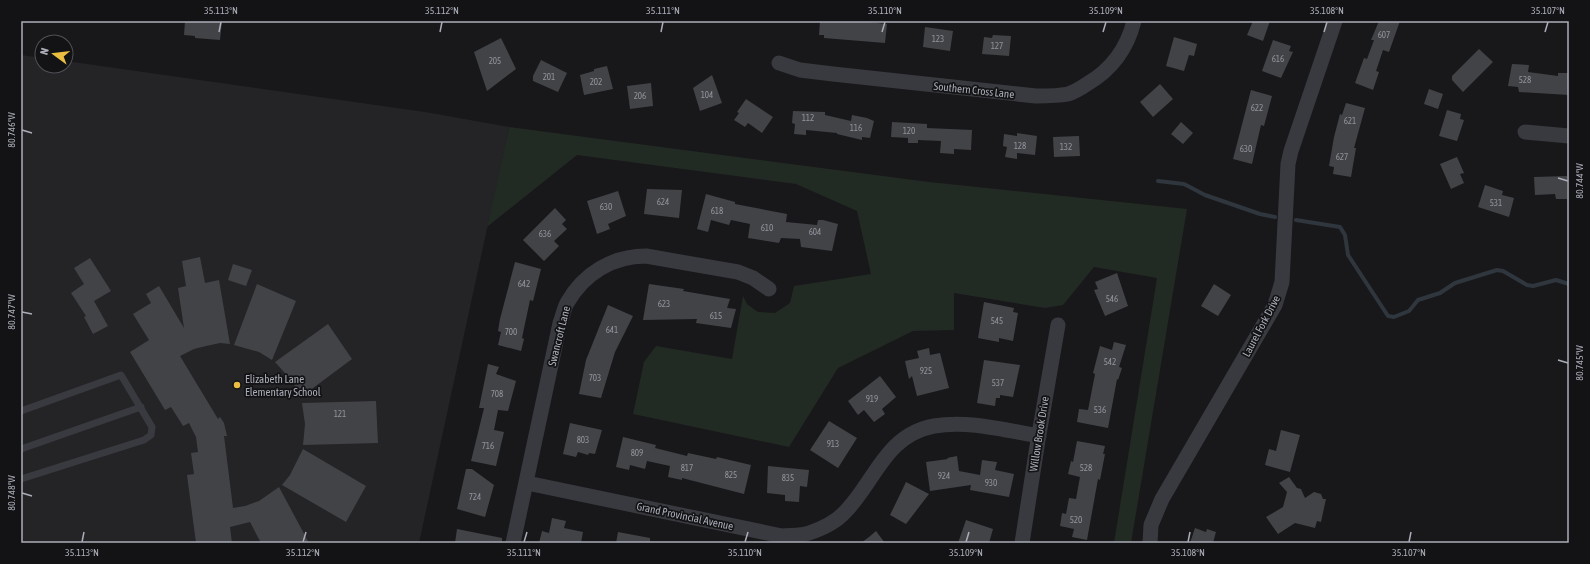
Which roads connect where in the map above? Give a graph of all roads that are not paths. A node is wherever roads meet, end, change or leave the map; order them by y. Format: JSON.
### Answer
{"nodes":[{"id":1,"x":1134,"y":21,"type":"edge"},
{"id":2,"x":1335,"y":21,"type":"edge"},
{"id":3,"x":779,"y":63,"type":"dead end"},
{"id":4,"x":1525,"y":132,"type":"dead end"},
{"id":5,"x":1569,"y":136,"type":"edge"},
{"id":6,"x":769,"y":289,"type":"dead end"},
{"id":7,"x":1058,"y":325,"type":"dead end"},
{"id":8,"x":141,"y":407,"type":"junction"},
{"id":9,"x":21,"y":411,"type":"edge"},
{"id":10,"x":1039,"y":436,"type":"junction"},
{"id":11,"x":21,"y":449,"type":"edge"},
{"id":12,"x":21,"y":480,"type":"edge"},
{"id":13,"x":527,"y":483,"type":"junction"},
{"id":14,"x":513,"y":543,"type":"edge"},
{"id":15,"x":1022,"y":543,"type":"edge"},
{"id":16,"x":1150,"y":543,"type":"edge"}],
"edges":[{"from":1,"to":3,"type":"street","name":"Southern Cross Lane"},
{"from":2,"to":16,"type":"street","name":"Laurel Fork Drive"},
{"from":4,"to":5,"type":"street"},
{"from":6,"to":13,"type":"street","name":"Swancroft Lane"},
{"from":7,"to":10,"type":"street","name":"Willow Brook Drive"},
{"from":8,"to":9,"type":"lane"},
{"from":8,"to":11,"type":"lane"},
{"from":8,"to":12,"type":"lane"},
{"from":10,"to":13,"type":"street","name":"Grand Provincial Avenue"},
{"from":10,"to":15,"type":"street","name":"Willow Brook Drive"},
{"from":13,"to":14,"type":"street","name":"Swancroft Lane"}]}
